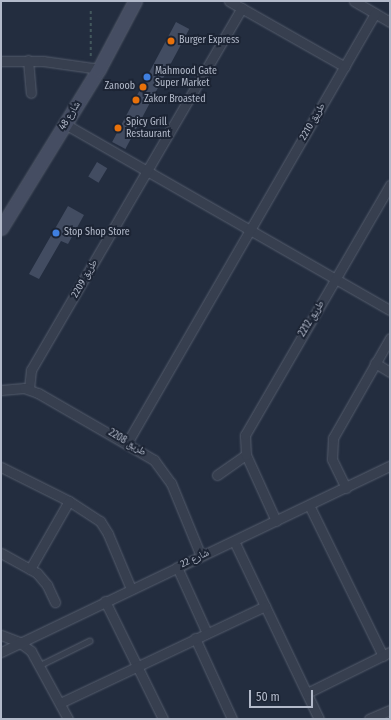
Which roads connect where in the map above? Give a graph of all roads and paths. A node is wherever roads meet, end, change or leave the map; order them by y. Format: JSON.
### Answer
{"nodes":[{"id":1,"x":135,"y":1,"type":"edge"},
{"id":2,"x":229,"y":1,"type":"edge"},
{"id":3,"x":354,"y":1,"type":"edge"},
{"id":4,"x":242,"y":8,"type":"junction"},
{"id":5,"x":91,"y":11,"type":"dead end"},
{"id":6,"x":375,"y":14,"type":"junction"},
{"id":7,"x":390,"y":22,"type":"edge"},
{"id":8,"x":28,"y":60,"type":"junction"},
{"id":9,"x":1,"y":61,"type":"edge"},
{"id":10,"x":345,"y":67,"type":"junction"},
{"id":11,"x":95,"y":68,"type":"junction"},
{"id":12,"x":30,"y":93,"type":"dead end"},
{"id":13,"x":65,"y":124,"type":"junction"},
{"id":14,"x":148,"y":170,"type":"junction"},
{"id":15,"x":390,"y":185,"type":"edge"},
{"id":16,"x":1,"y":228,"type":"edge"},
{"id":17,"x":250,"y":230,"type":"junction"},
{"id":18,"x":336,"y":279,"type":"junction"},
{"id":19,"x":390,"y":310,"type":"edge"},
{"id":20,"x":390,"y":338,"type":"edge"},
{"id":21,"x":375,"y":363,"type":"junction"},
{"id":22,"x":390,"y":372,"type":"edge"},
{"id":23,"x":1,"y":390,"type":"edge"},
{"id":24,"x":29,"y":390,"type":"junction"},
{"id":25,"x":127,"y":443,"type":"junction"},
{"id":26,"x":246,"y":456,"type":"junction"},
{"id":27,"x":1,"y":467,"type":"edge"},
{"id":28,"x":389,"y":470,"type":"edge"},
{"id":29,"x":217,"y":475,"type":"dead end"},
{"id":30,"x":346,"y":488,"type":"junction"},
{"id":31,"x":69,"y":501,"type":"junction"},
{"id":32,"x":310,"y":505,"type":"junction"},
{"id":33,"x":276,"y":521,"type":"junction"},
{"id":34,"x":234,"y":541,"type":"junction"},
{"id":35,"x":1,"y":553,"type":"edge"},
{"id":36,"x":201,"y":556,"type":"junction"},
{"id":37,"x":177,"y":567,"type":"junction"},
{"id":38,"x":30,"y":569,"type":"junction"},
{"id":39,"x":131,"y":589,"type":"junction"},
{"id":40,"x":105,"y":601,"type":"junction"},
{"id":41,"x":55,"y":602,"type":"dead end"},
{"id":42,"x":265,"y":606,"type":"junction"},
{"id":43,"x":207,"y":632,"type":"junction"},
{"id":44,"x":1,"y":635,"type":"edge"},
{"id":45,"x":195,"y":638,"type":"junction"},
{"id":46,"x":89,"y":641,"type":"dead end"},
{"id":47,"x":20,"y":642,"type":"junction"},
{"id":48,"x":1,"y":652,"type":"edge"},
{"id":49,"x":386,"y":654,"type":"edge"},
{"id":50,"x":138,"y":664,"type":"junction"},
{"id":51,"x":40,"y":665,"type":"junction"},
{"id":52,"x":307,"y":693,"type":"junction"},
{"id":53,"x":60,"y":703,"type":"junction"},
{"id":54,"x":390,"y":710,"type":"edge"},
{"id":55,"x":68,"y":719,"type":"edge"},
{"id":56,"x":163,"y":719,"type":"edge"},
{"id":57,"x":232,"y":719,"type":"edge"},
{"id":58,"x":319,"y":719,"type":"edge"},
{"id":59,"x":369,"y":719,"type":"edge"}],
"edges":[{"from":1,"to":11,"type":"street","name":"شارع 48"},
{"from":2,"to":4,"type":"street"},
{"from":3,"to":6,"type":"street"},
{"from":4,"to":10,"type":"street"},
{"from":4,"to":14,"type":"street","name":"طريق 2209"},
{"from":5,"to":11,"type":"path"},
{"from":6,"to":7,"type":"street"},
{"from":6,"to":10,"type":"street","name":"طريق 2210"},
{"from":8,"to":9,"type":"street"},
{"from":8,"to":11,"type":"street"},
{"from":8,"to":12,"type":"street"},
{"from":10,"to":17,"type":"street","name":"طريق 2210"},
{"from":11,"to":13,"type":"street","name":"شارع 48"},
{"from":13,"to":14,"type":"street"},
{"from":13,"to":16,"type":"street","name":"شارع 48"},
{"from":14,"to":17,"type":"street"},
{"from":14,"to":24,"type":"street","name":"طريق 2209"},
{"from":15,"to":18,"type":"street","name":"طريق 2212"},
{"from":17,"to":18,"type":"street"},
{"from":17,"to":25,"type":"street","name":"طريق 2210"},
{"from":18,"to":19,"type":"street"},
{"from":18,"to":26,"type":"street","name":"طريق 2212"},
{"from":20,"to":21,"type":"street"},
{"from":21,"to":22,"type":"street"},
{"from":21,"to":30,"type":"street"},
{"from":23,"to":24,"type":"street","name":"طريق 2208"},
{"from":24,"to":25,"type":"street","name":"طريق 2208"},
{"from":25,"to":36,"type":"street","name":"طريق 2208"},
{"from":26,"to":29,"type":"street"},
{"from":26,"to":33,"type":"street","name":"طريق 2212"},
{"from":27,"to":31,"type":"street"},
{"from":28,"to":30,"type":"street","name":"شارع 22"},
{"from":30,"to":32,"type":"street","name":"شارع 22"},
{"from":31,"to":38,"type":"street"},
{"from":31,"to":39,"type":"street"},
{"from":32,"to":33,"type":"street","name":"شارع 22"},
{"from":32,"to":49,"type":"street"},
{"from":33,"to":34,"type":"street","name":"شارع 22"},
{"from":34,"to":36,"type":"street","name":"شارع 22"},
{"from":34,"to":42,"type":"street"},
{"from":35,"to":38,"type":"street"},
{"from":36,"to":37,"type":"street","name":"شارع 22"},
{"from":37,"to":39,"type":"street","name":"شارع 22"},
{"from":37,"to":43,"type":"street"},
{"from":38,"to":41,"type":"street"},
{"from":39,"to":40,"type":"street","name":"شارع 22"},
{"from":40,"to":47,"type":"street","name":"شارع 22"},
{"from":40,"to":50,"type":"street"},
{"from":42,"to":43,"type":"street"},
{"from":42,"to":52,"type":"street"},
{"from":43,"to":45,"type":"street"},
{"from":44,"to":47,"type":"street"},
{"from":45,"to":50,"type":"street"},
{"from":45,"to":57,"type":"street"},
{"from":46,"to":51,"type":"lane"},
{"from":47,"to":48,"type":"street","name":"شارع 22"},
{"from":47,"to":51,"type":"street"},
{"from":49,"to":52,"type":"street"},
{"from":50,"to":53,"type":"street"},
{"from":50,"to":56,"type":"street"},
{"from":51,"to":53,"type":"street"},
{"from":52,"to":58,"type":"street"},
{"from":53,"to":55,"type":"street"},
{"from":54,"to":59,"type":"street"}]}
